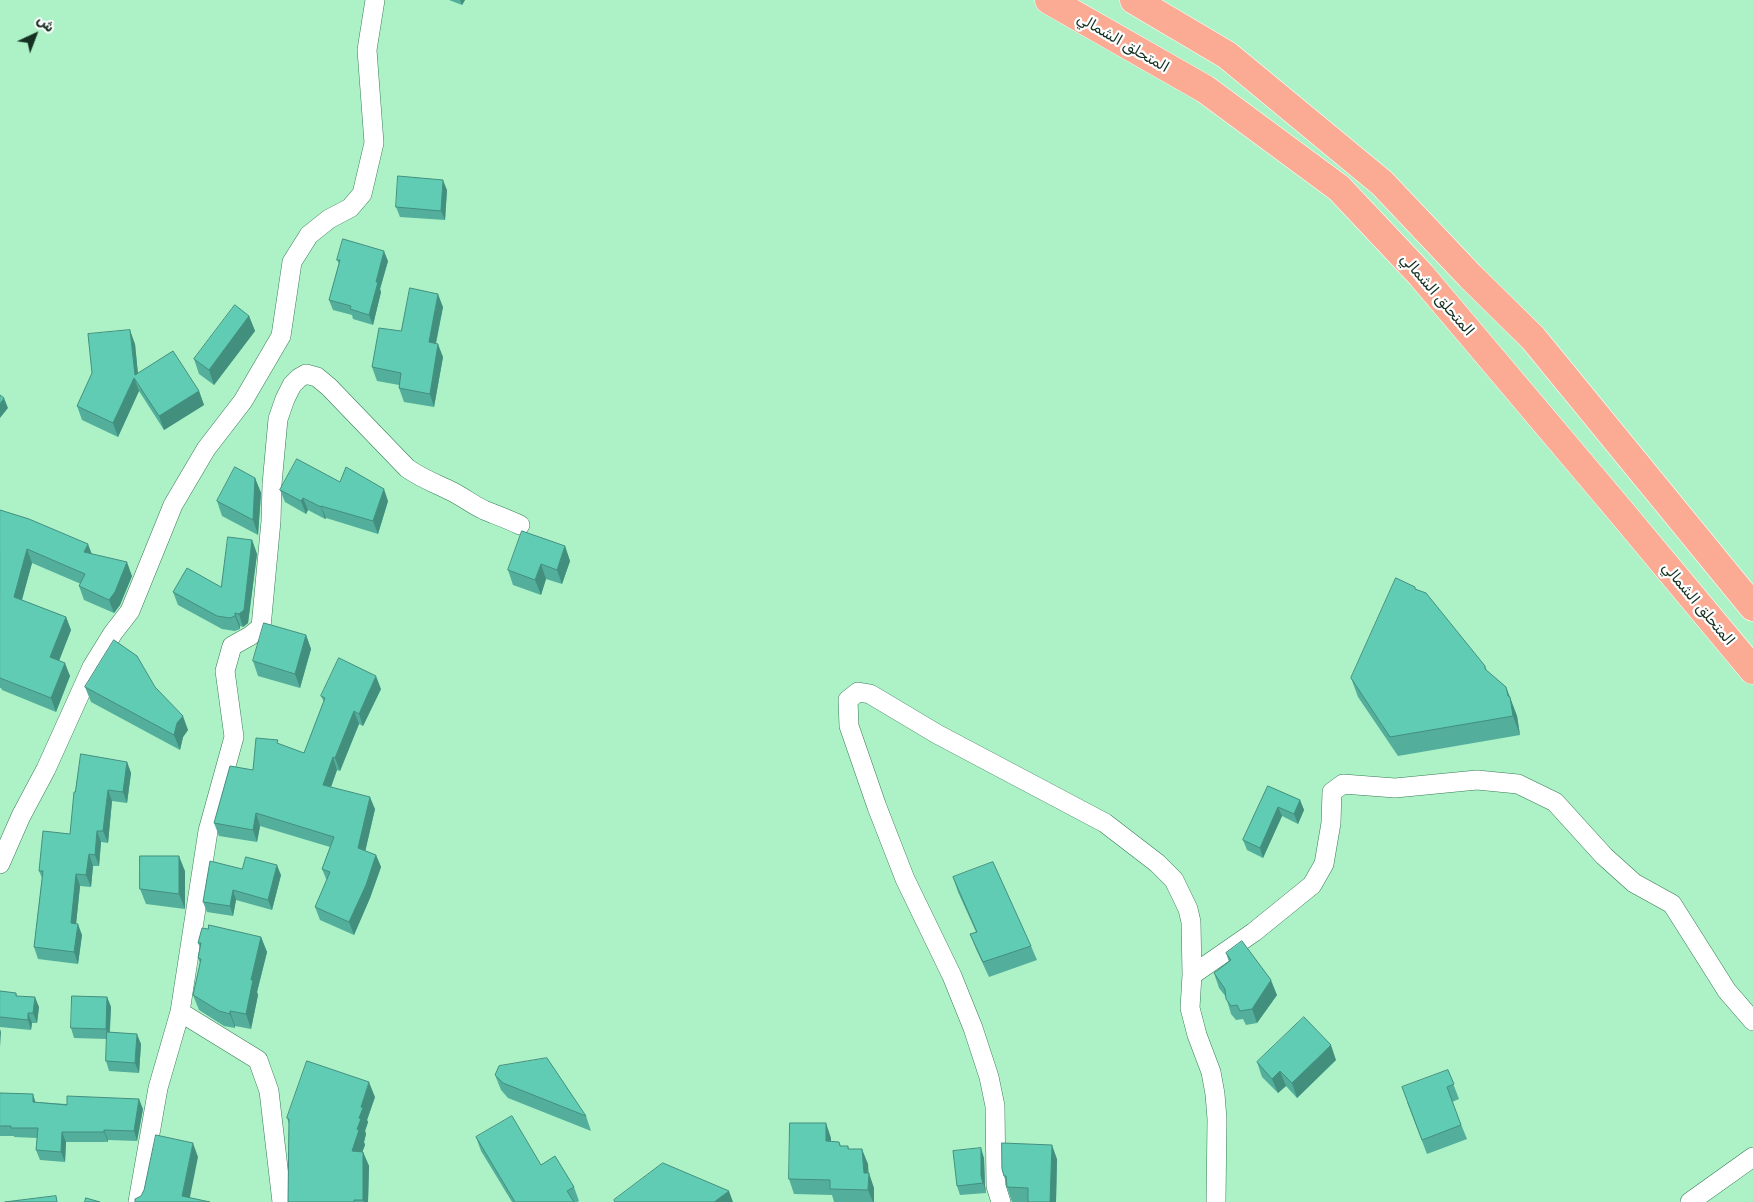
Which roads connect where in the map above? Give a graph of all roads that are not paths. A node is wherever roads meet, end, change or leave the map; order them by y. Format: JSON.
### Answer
{"nodes":[{"id":1,"x":375,"y":0,"type":"edge"},
{"id":2,"x":1049,"y":0,"type":"edge"},
{"id":3,"x":1134,"y":0,"type":"edge"},
{"id":4,"x":520,"y":525,"type":"dead end"},
{"id":5,"x":1753,"y":607,"type":"edge"},
{"id":6,"x":1753,"y":670,"type":"edge"},
{"id":7,"x":0,"y":864,"type":"edge"},
{"id":8,"x":1192,"y":975,"type":"junction"},
{"id":9,"x":180,"y":1012,"type":"junction"},
{"id":10,"x":1753,"y":1021,"type":"edge"},
{"id":11,"x":1753,"y":1157,"type":"edge"},
{"id":12,"x":138,"y":1202,"type":"edge"},
{"id":13,"x":282,"y":1202,"type":"edge"},
{"id":14,"x":1001,"y":1202,"type":"edge"},
{"id":15,"x":1216,"y":1202,"type":"edge"},
{"id":16,"x":1690,"y":1202,"type":"edge"}],
"edges":[{"from":1,"to":7,"type":"street"},
{"from":2,"to":6,"type":"highway","name":"المتحلق الشمالي"},
{"from":3,"to":5,"type":"highway"},
{"from":4,"to":9,"type":"street"},
{"from":8,"to":10,"type":"street"},
{"from":8,"to":14,"type":"street"},
{"from":8,"to":15,"type":"street"},
{"from":9,"to":12,"type":"street"},
{"from":9,"to":13,"type":"street"},
{"from":11,"to":16,"type":"street"}]}
